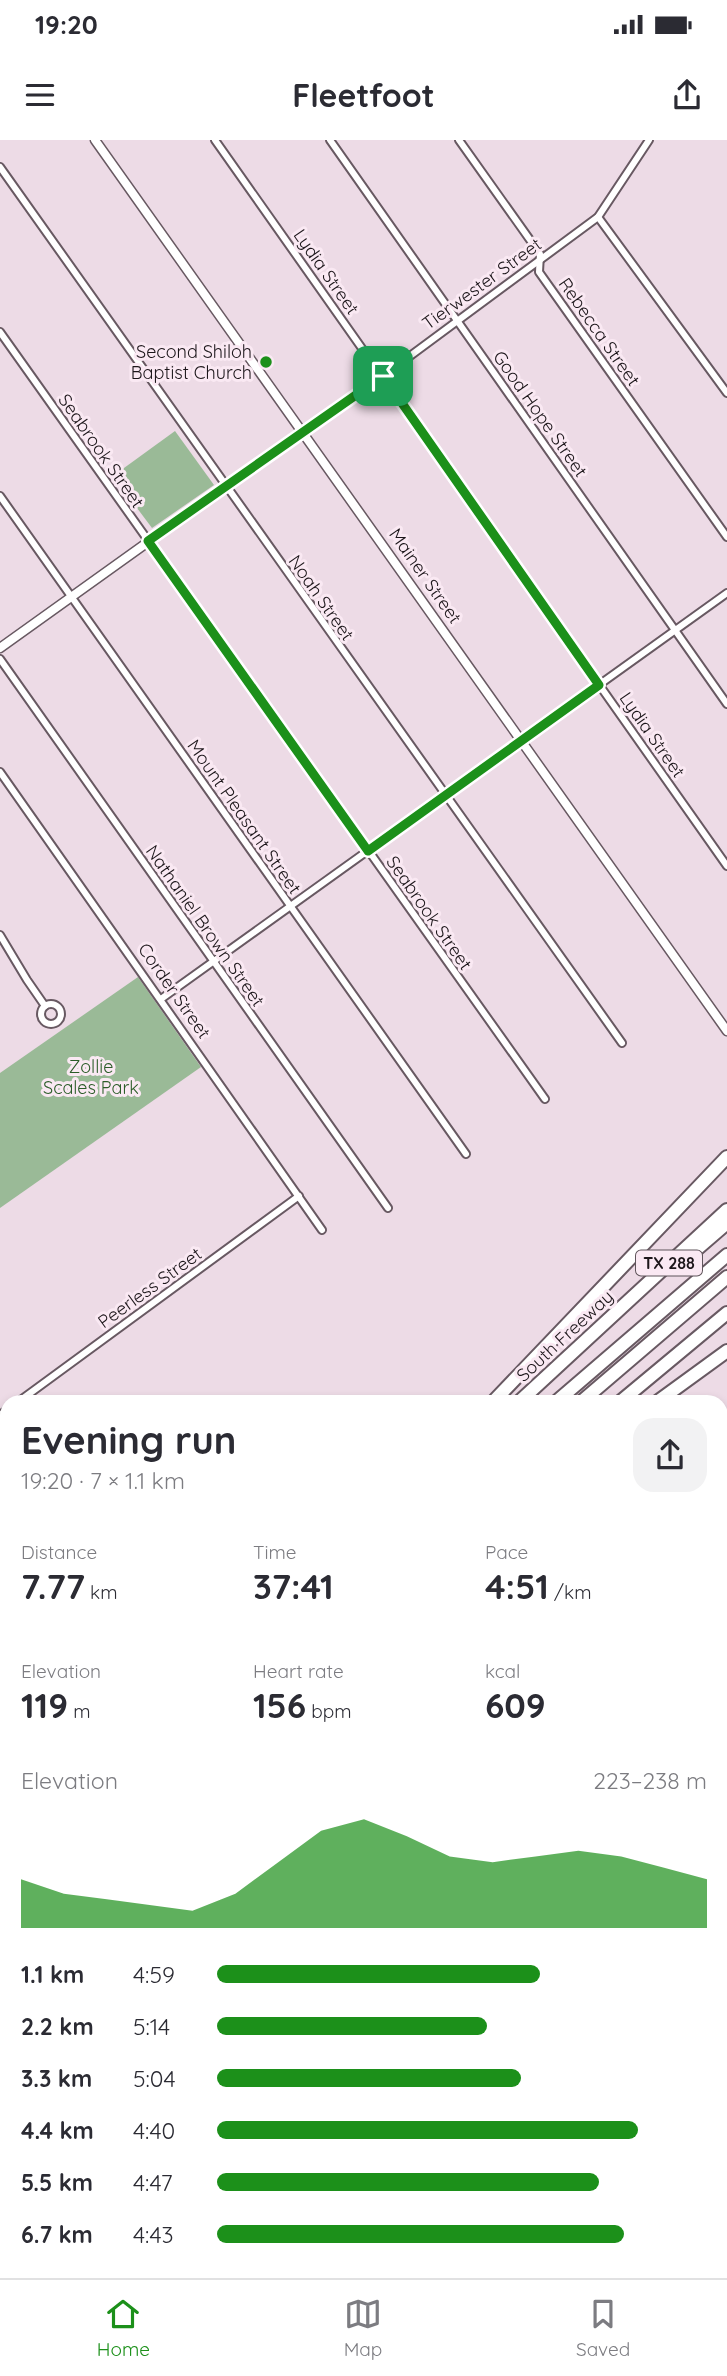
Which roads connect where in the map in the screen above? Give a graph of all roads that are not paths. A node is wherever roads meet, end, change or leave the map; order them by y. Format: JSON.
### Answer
{"nodes":[{"id":1,"x":95,"y":140,"type":"edge"},
{"id":2,"x":215,"y":140,"type":"edge"},
{"id":3,"x":330,"y":140,"type":"edge"},
{"id":4,"x":458,"y":140,"type":"edge"},
{"id":5,"x":649,"y":140,"type":"edge"},
{"id":6,"x":0,"y":167,"type":"edge"},
{"id":7,"x":598,"y":218,"type":"junction"},
{"id":8,"x":539,"y":262,"type":"junction"},
{"id":9,"x":457,"y":321,"type":"junction"},
{"id":10,"x":0,"y":332,"type":"edge"},
{"id":11,"x":383,"y":376,"type":"junction"},
{"id":12,"x":727,"y":393,"type":"edge"},
{"id":13,"x":303,"y":431,"type":"junction"},
{"id":14,"x":225,"y":486,"type":"junction"},
{"id":15,"x":0,"y":496,"type":"edge"},
{"id":16,"x":727,"y":537,"type":"edge"},
{"id":17,"x":148,"y":541,"type":"junction"},
{"id":18,"x":727,"y":593,"type":"edge"},
{"id":19,"x":71,"y":597,"type":"junction"},
{"id":20,"x":675,"y":630,"type":"junction"},
{"id":21,"x":0,"y":648,"type":"edge"},
{"id":22,"x":0,"y":659,"type":"edge"},
{"id":23,"x":599,"y":685,"type":"junction"},
{"id":24,"x":727,"y":704,"type":"edge"},
{"id":25,"x":522,"y":740,"type":"junction"},
{"id":26,"x":0,"y":772,"type":"edge"},
{"id":27,"x":444,"y":796,"type":"junction"},
{"id":28,"x":368,"y":851,"type":"junction"},
{"id":29,"x":727,"y":866,"type":"edge"},
{"id":30,"x":290,"y":906,"type":"junction"},
{"id":31,"x":0,"y":935,"type":"edge"},
{"id":32,"x":213,"y":961,"type":"junction"},
{"id":33,"x":161,"y":999,"type":"junction"},
{"id":34,"x":46,"y":1006,"type":"dead end"},
{"id":35,"x":727,"y":1031,"type":"edge"},
{"id":36,"x":622,"y":1043,"type":"dead end"},
{"id":37,"x":545,"y":1099,"type":"dead end"},
{"id":38,"x":466,"y":1154,"type":"dead end"},
{"id":39,"x":727,"y":1157,"type":"edge"},
{"id":40,"x":299,"y":1196,"type":"junction"},
{"id":41,"x":388,"y":1208,"type":"dead end"},
{"id":42,"x":727,"y":1210,"type":"edge"},
{"id":43,"x":727,"y":1223,"type":"edge"},
{"id":44,"x":322,"y":1230,"type":"dead end"},
{"id":45,"x":727,"y":1244,"type":"edge"},
{"id":46,"x":727,"y":1255,"type":"edge"},
{"id":47,"x":705,"y":1273,"type":"junction"},
{"id":48,"x":727,"y":1276,"type":"edge"},
{"id":49,"x":727,"y":1285,"type":"edge"},
{"id":50,"x":727,"y":1313,"type":"edge"},
{"id":51,"x":612,"y":1317,"type":"junction"},
{"id":52,"x":727,"y":1351,"type":"edge"},
{"id":53,"x":625,"y":1362,"type":"junction"},
{"id":54,"x":28,"y":1395,"type":"edge"},
{"id":55,"x":500,"y":1395,"type":"edge"},
{"id":56,"x":527,"y":1395,"type":"edge"},
{"id":57,"x":564,"y":1395,"type":"edge"},
{"id":58,"x":589,"y":1395,"type":"edge"},
{"id":59,"x":628,"y":1395,"type":"edge"},
{"id":60,"x":667,"y":1395,"type":"edge"}],
"edges":[{"from":1,"to":13,"type":"street","name":"Mainer Street"},
{"from":2,"to":11,"type":"street","name":"Lydia Street"},
{"from":3,"to":9,"type":"street","name":"Good Hope Street"},
{"from":4,"to":8,"type":"street","name":"Rebecca Street"},
{"from":5,"to":7,"type":"street","name":"Tierwester Street"},
{"from":6,"to":14,"type":"street","name":"Noah Street"},
{"from":7,"to":8,"type":"street","name":"Tierwester Street"},
{"from":7,"to":12,"type":"street"},
{"from":8,"to":9,"type":"street","name":"Tierwester Street"},
{"from":8,"to":16,"type":"street","name":"Rebecca Street"},
{"from":9,"to":11,"type":"street","name":"Tierwester Street"},
{"from":9,"to":20,"type":"street","name":"Good Hope Street"},
{"from":10,"to":17,"type":"street","name":"Seabrook Street"},
{"from":11,"to":13,"type":"street","name":"Tierwester Street"},
{"from":11,"to":23,"type":"street","name":"Lydia Street"},
{"from":13,"to":14,"type":"street","name":"Tierwester Street"},
{"from":13,"to":25,"type":"street","name":"Mainer Street"},
{"from":14,"to":17,"type":"street","name":"Tierwester Street"},
{"from":14,"to":27,"type":"street","name":"Noah Street"},
{"from":15,"to":19,"type":"street","name":"Mount Pleasant Street"},
{"from":17,"to":19,"type":"street","name":"Tierwester Street"},
{"from":17,"to":28,"type":"street","name":"Seabrook Street"},
{"from":18,"to":20,"type":"street"},
{"from":19,"to":21,"type":"street","name":"Tierwester Street"},
{"from":19,"to":30,"type":"street","name":"Mount Pleasant Street"},
{"from":20,"to":23,"type":"street"},
{"from":20,"to":24,"type":"street","name":"Good Hope Street"},
{"from":22,"to":32,"type":"street","name":"Nathaniel Brown Street"},
{"from":23,"to":25,"type":"street"},
{"from":23,"to":29,"type":"street","name":"Lydia Street"},
{"from":25,"to":27,"type":"street"},
{"from":25,"to":35,"type":"street","name":"Mainer Street"},
{"from":26,"to":33,"type":"street","name":"Corder Street"},
{"from":27,"to":28,"type":"street"},
{"from":27,"to":36,"type":"street","name":"Noah Street"},
{"from":28,"to":30,"type":"street"},
{"from":28,"to":37,"type":"street","name":"Seabrook Street"},
{"from":30,"to":32,"type":"street"},
{"from":30,"to":38,"type":"street","name":"Mount Pleasant Street"},
{"from":31,"to":34,"type":"street"},
{"from":32,"to":33,"type":"street"},
{"from":32,"to":41,"type":"street","name":"Nathaniel Brown Street"},
{"from":33,"to":40,"type":"street","name":"Corder Street"},
{"from":39,"to":55,"type":"highway"},
{"from":40,"to":44,"type":"street","name":"Corder Street"},
{"from":40,"to":54,"type":"street","name":"Peerless Street"},
{"from":42,"to":51,"type":"highway","name":"South Freeway","number":"TX 288"},
{"from":43,"to":51,"type":"highway"},
{"from":45,"to":47,"type":"highway"},
{"from":46,"to":47,"type":"highway"},
{"from":47,"to":57,"type":"highway"},
{"from":48,"to":53,"type":"highway"},
{"from":49,"to":53,"type":"highway"},
{"from":50,"to":59,"type":"highway"},
{"from":51,"to":56,"type":"highway","name":"South Freeway","number":"TX 288"},
{"from":52,"to":60,"type":"highway"},
{"from":53,"to":58,"type":"highway"}]}
